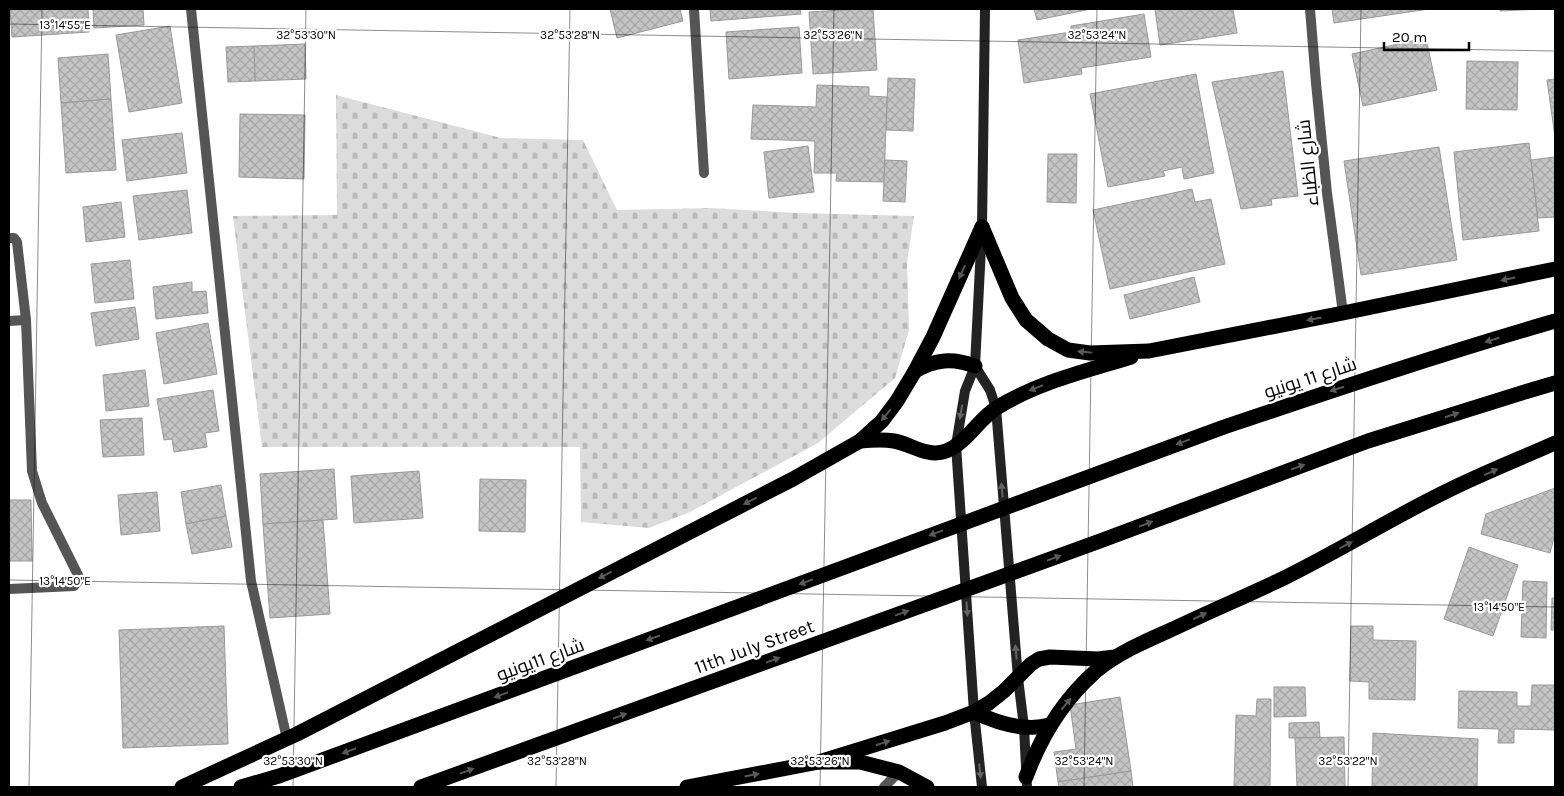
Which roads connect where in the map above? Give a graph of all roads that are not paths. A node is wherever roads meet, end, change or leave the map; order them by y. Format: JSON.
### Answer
{"nodes":[{"id":1,"x":191,"y":9,"type":"edge"},
{"id":2,"x":694,"y":9,"type":"edge"},
{"id":3,"x":985,"y":9,"type":"edge"},
{"id":4,"x":1310,"y":9,"type":"edge"},
{"id":5,"x":704,"y":173,"type":"dead end"},
{"id":6,"x":982,"y":227,"type":"junction"},
{"id":7,"x":9,"y":238,"type":"edge"},
{"id":8,"x":1555,"y":269,"type":"edge"},
{"id":9,"x":1343,"y":313,"type":"junction"},
{"id":10,"x":26,"y":320,"type":"junction"},
{"id":11,"x":9,"y":321,"type":"edge"},
{"id":12,"x":1555,"y":321,"type":"edge"},
{"id":13,"x":1149,"y":351,"type":"junction"},
{"id":14,"x":975,"y":366,"type":"junction"},
{"id":15,"x":916,"y":371,"type":"junction"},
{"id":16,"x":1555,"y":383,"type":"edge"},
{"id":17,"x":996,"y":408,"type":"junction"},
{"id":18,"x":860,"y":440,"type":"junction"},
{"id":19,"x":1555,"y":443,"type":"edge"},
{"id":20,"x":956,"y":445,"type":"junction"},
{"id":21,"x":851,"y":564,"type":"joint"},
{"id":22,"x":9,"y":589,"type":"edge"},
{"id":23,"x":1116,"y":656,"type":"junction"},
{"id":24,"x":1018,"y":678,"type":"junction"},
{"id":25,"x":974,"y":712,"type":"junction"},
{"id":26,"x":1050,"y":725,"type":"junction"},
{"id":27,"x":1024,"y":727,"type":"junction"},
{"id":28,"x":287,"y":739,"type":"junction"},
{"id":29,"x":819,"y":762,"type":"junction"},
{"id":30,"x":899,"y":772,"type":"junction"},
{"id":31,"x":1026,"y":782,"type":"edge"},
{"id":32,"x":182,"y":787,"type":"edge"},
{"id":33,"x":241,"y":787,"type":"edge"},
{"id":34,"x":421,"y":787,"type":"edge"},
{"id":35,"x":687,"y":787,"type":"edge"},
{"id":36,"x":884,"y":787,"type":"edge"},
{"id":37,"x":927,"y":787,"type":"edge"},
{"id":38,"x":982,"y":787,"type":"edge"}],
"edges":[{"from":1,"to":28,"type":"street"},
{"from":2,"to":5,"type":"street"},
{"from":3,"to":6,"type":"main road"},
{"from":4,"to":9,"type":"street","name":"شارع الظباء"},
{"from":13,"to":6,"type":"highway","one_way":true},
{"from":6,"to":14,"type":"main road"},
{"from":6,"to":15,"type":"highway","one_way":true},
{"from":7,"to":10,"type":"street"},
{"from":8,"to":9,"type":"highway","one_way":true},
{"from":9,"to":13,"type":"highway","one_way":true},
{"from":10,"to":11,"type":"street"},
{"from":10,"to":22,"type":"street"},
{"from":12,"to":21,"type":"highway","name":"شارع 11 يونيو","one_way":true},
{"from":13,"to":17,"type":"highway","one_way":true},
{"from":14,"to":15,"type":"highway"},
{"from":14,"to":17,"type":"main road"},
{"from":14,"to":20,"type":"main road","one_way":true},
{"from":15,"to":18,"type":"highway","one_way":true},
{"from":34,"to":16,"type":"highway","name":"11th July Street","one_way":true},
{"from":17,"to":20,"type":"highway"},
{"from":24,"to":17,"type":"main road","one_way":true},
{"from":18,"to":20,"type":"highway"},
{"from":18,"to":28,"type":"highway","one_way":true},
{"from":23,"to":19,"type":"highway","one_way":true},
{"from":20,"to":25,"type":"main road","one_way":true},
{"from":21,"to":33,"type":"highway","name":"شارع 11يونيو","one_way":true},
{"from":23,"to":24,"type":"highway"},
{"from":26,"to":23,"type":"highway","one_way":true},
{"from":24,"to":25,"type":"highway"},
{"from":24,"to":27,"type":"main road"},
{"from":25,"to":27,"type":"highway"},
{"from":29,"to":25,"type":"highway","one_way":true},
{"from":25,"to":38,"type":"main road","one_way":true},
{"from":26,"to":27,"type":"highway"},
{"from":26,"to":31,"type":"highway"},
{"from":27,"to":31,"type":"main road"},
{"from":28,"to":32,"type":"highway"},
{"from":29,"to":30,"type":"highway"},
{"from":35,"to":29,"type":"highway","one_way":true},
{"from":30,"to":36,"type":"street"},
{"from":30,"to":37,"type":"highway"}]}
